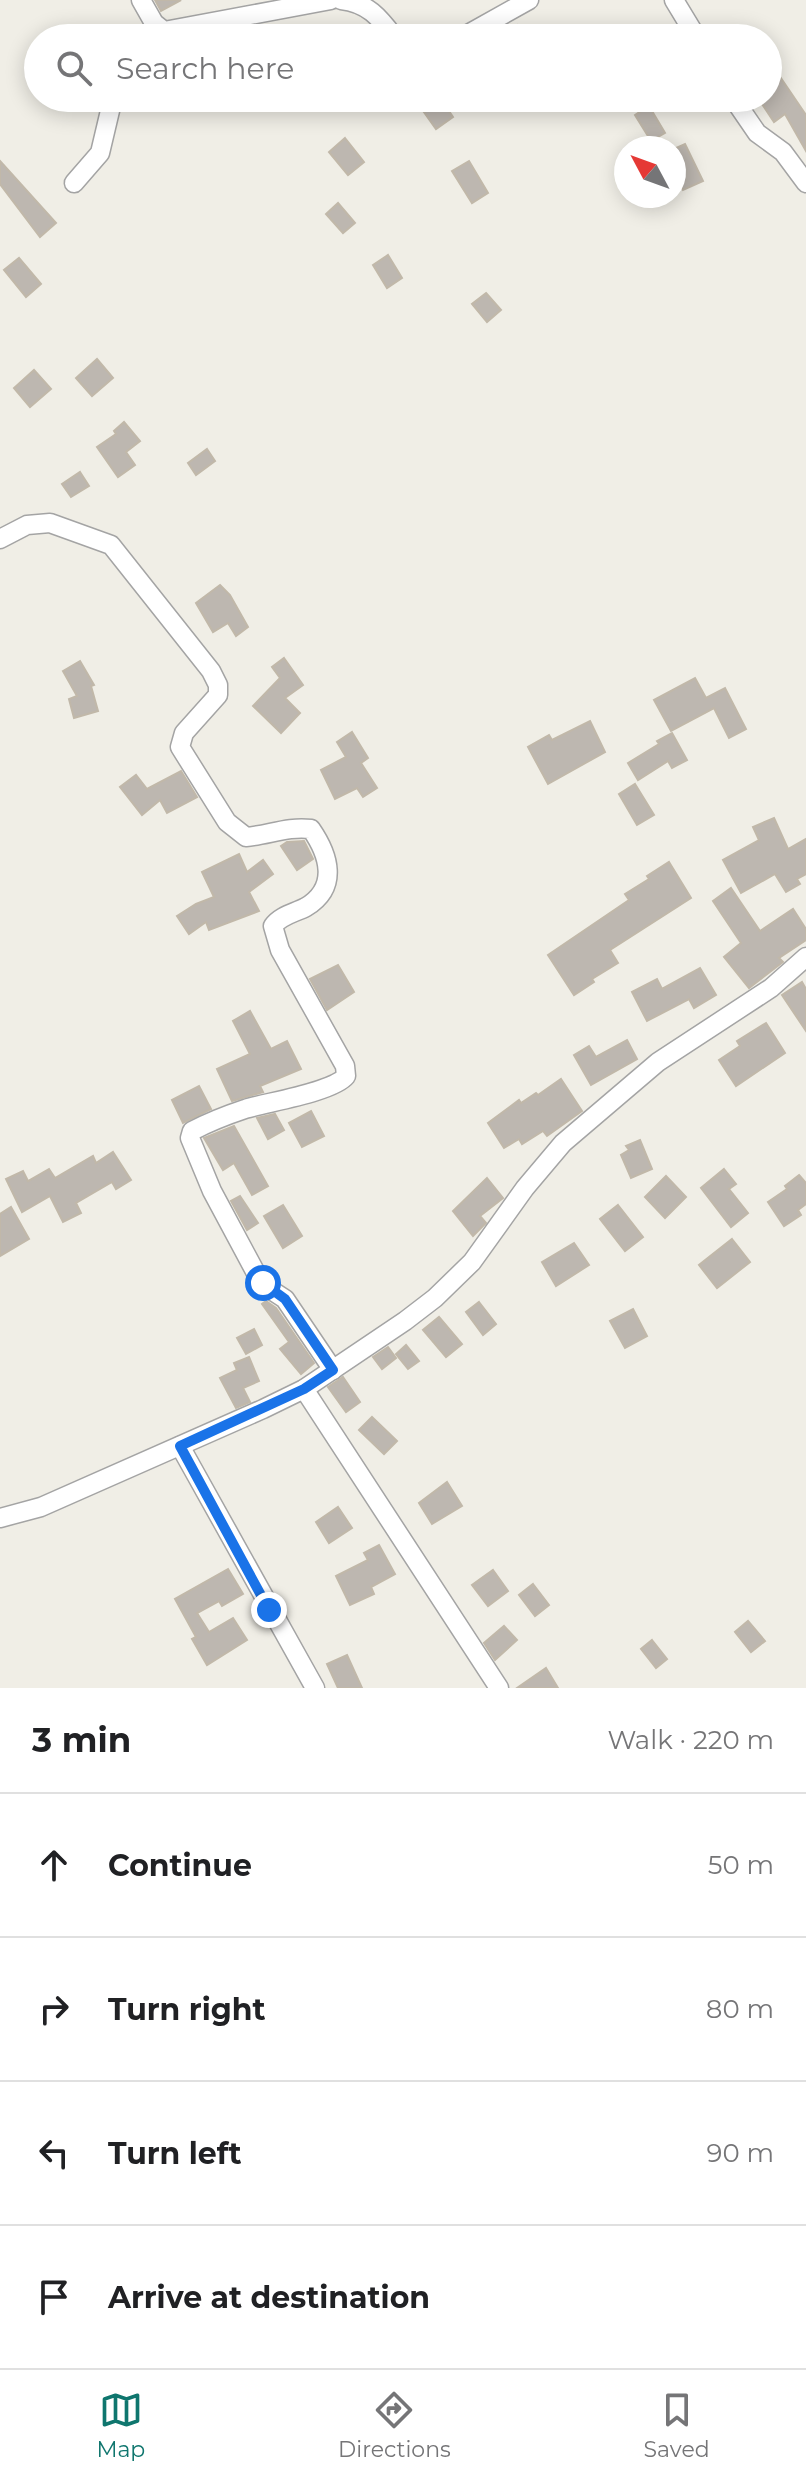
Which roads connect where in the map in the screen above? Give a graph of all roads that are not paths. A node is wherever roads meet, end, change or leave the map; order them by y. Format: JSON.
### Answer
{"nodes":[{"id":1,"x":141,"y":0,"type":"edge"},
{"id":2,"x":331,"y":0,"type":"edge"},
{"id":3,"x":341,"y":0,"type":"edge"},
{"id":4,"x":529,"y":0,"type":"edge"},
{"id":5,"x":674,"y":0,"type":"edge"},
{"id":6,"x":156,"y":24,"type":"edge"},
{"id":7,"x":213,"y":24,"type":"edge"},
{"id":8,"x":384,"y":24,"type":"edge"},
{"id":9,"x":486,"y":24,"type":"edge"},
{"id":10,"x":689,"y":24,"type":"edge"},
{"id":11,"x":110,"y":112,"type":"edge"},
{"id":12,"x":743,"y":112,"type":"edge"},
{"id":13,"x":74,"y":183,"type":"dead end"},
{"id":14,"x":806,"y":183,"type":"edge"},
{"id":15,"x":0,"y":539,"type":"edge"},
{"id":16,"x":806,"y":957,"type":"edge"},
{"id":17,"x":333,"y":1370,"type":"junction"},
{"id":18,"x":304,"y":1389,"type":"junction"},
{"id":19,"x":180,"y":1446,"type":"junction"},
{"id":20,"x":0,"y":1518,"type":"edge"},
{"id":21,"x":315,"y":1688,"type":"edge"},
{"id":22,"x":499,"y":1688,"type":"edge"}],
"edges":[{"from":1,"to":6,"type":"street"},
{"from":2,"to":7,"type":"street"},
{"from":3,"to":8,"type":"street"},
{"from":4,"to":9,"type":"street"},
{"from":5,"to":10,"type":"street"},
{"from":11,"to":13,"type":"street"},
{"from":12,"to":14,"type":"street"},
{"from":15,"to":17,"type":"street"},
{"from":16,"to":17,"type":"street"},
{"from":17,"to":18,"type":"street"},
{"from":18,"to":19,"type":"street"},
{"from":18,"to":22,"type":"street"},
{"from":19,"to":20,"type":"street"},
{"from":19,"to":21,"type":"street"}]}
